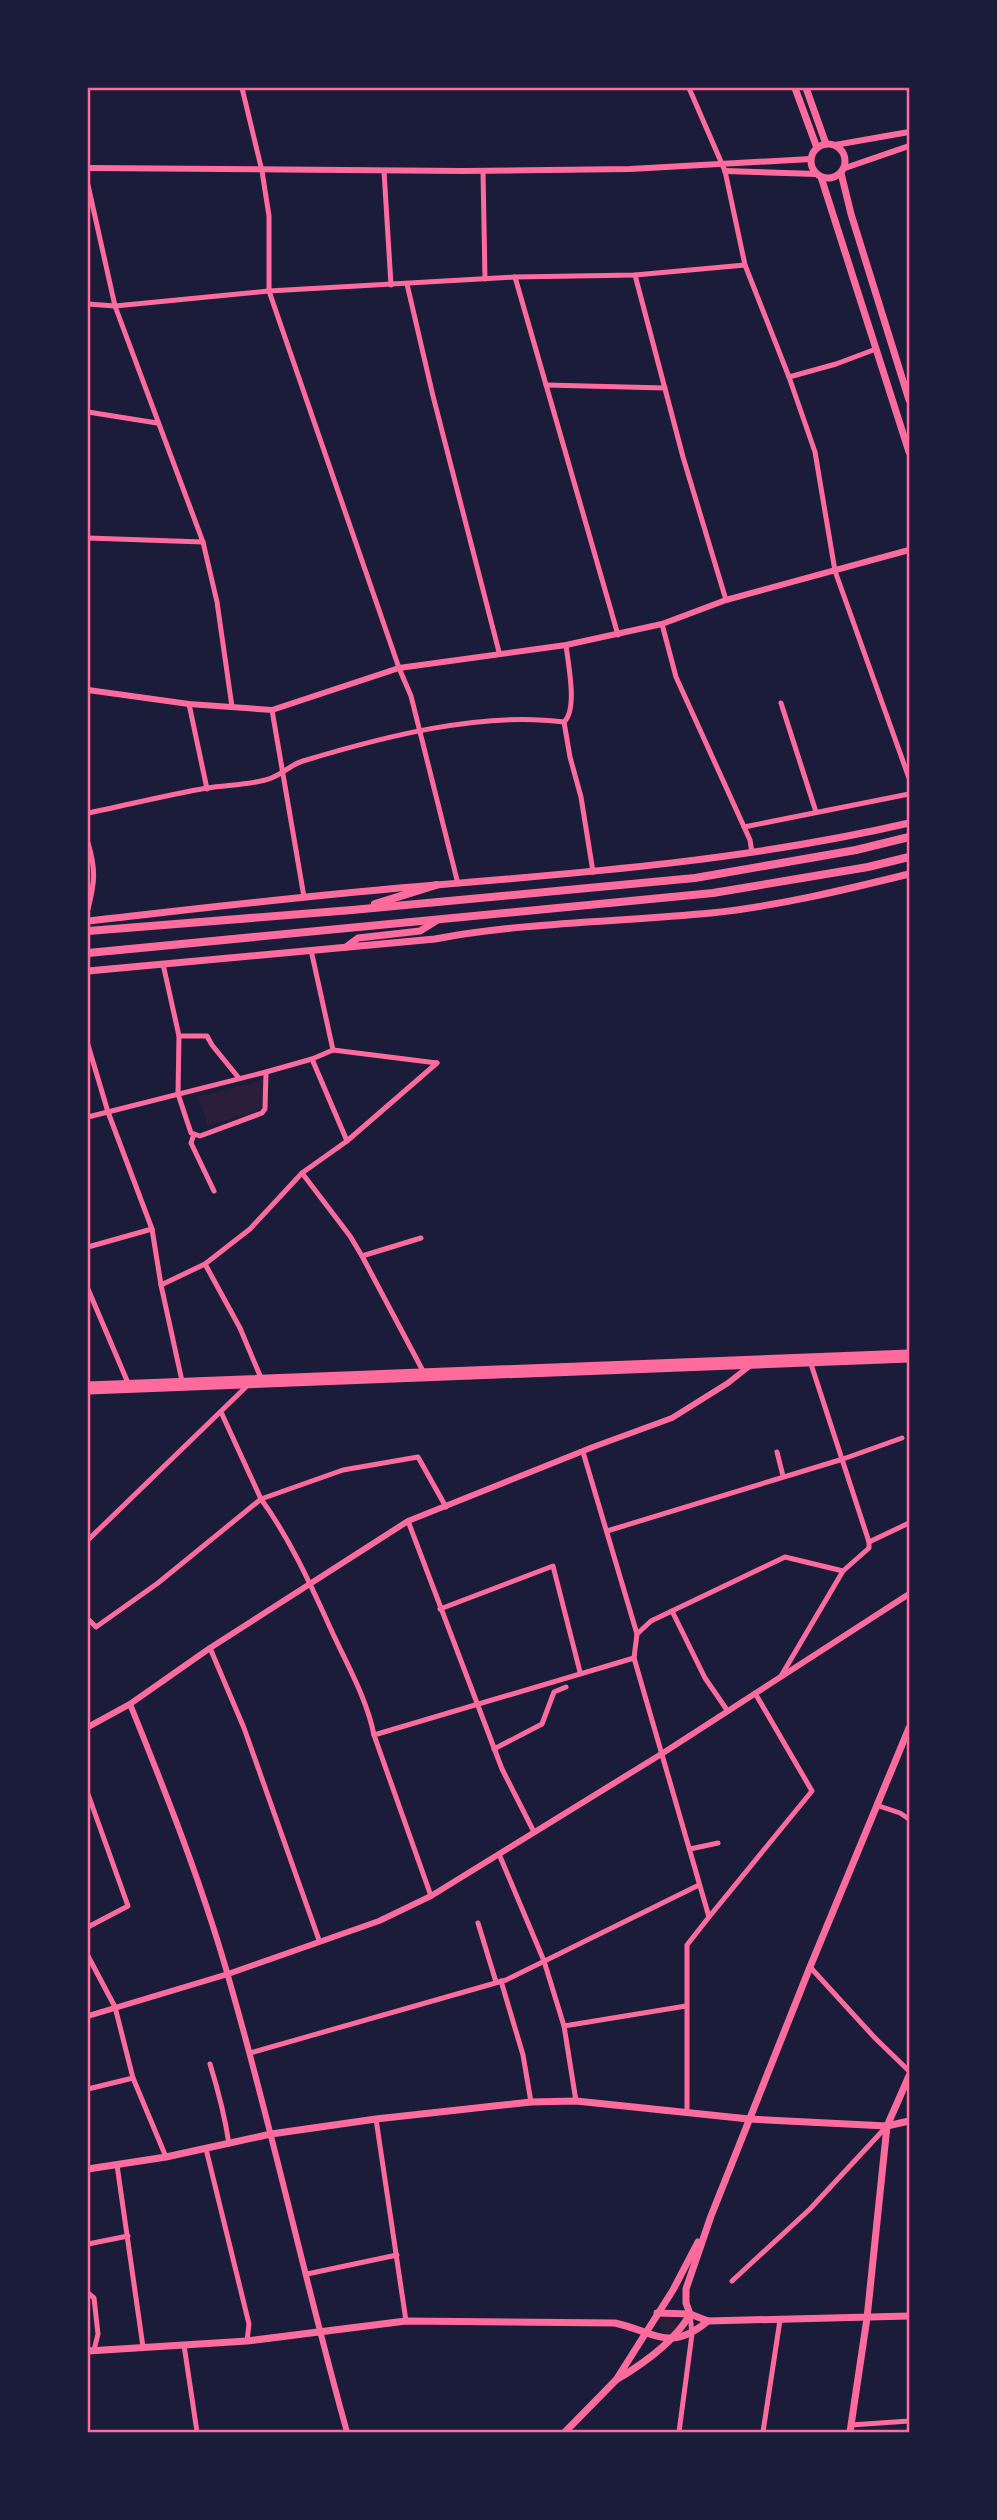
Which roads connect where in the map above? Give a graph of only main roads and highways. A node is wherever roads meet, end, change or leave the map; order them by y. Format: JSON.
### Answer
{"nodes":[{"id":1,"x":795,"y":88,"type":"edge"},
{"id":2,"x":806,"y":88,"type":"edge"},
{"id":3,"x":826,"y":144,"type":"junction"},
{"id":4,"x":817,"y":148,"type":"junction"},
{"id":5,"x":843,"y":171,"type":"junction"},
{"id":6,"x":819,"y":176,"type":"junction"},
{"id":7,"x":909,"y":400,"type":"edge"},
{"id":8,"x":909,"y":453,"type":"edge"},
{"id":9,"x":909,"y":823,"type":"edge"},
{"id":10,"x":909,"y":837,"type":"edge"},
{"id":11,"x":909,"y":857,"type":"edge"},
{"id":12,"x":909,"y":874,"type":"edge"},
{"id":13,"x":436,"y":885,"type":"junction"},
{"id":14,"x":352,"y":911,"type":"junction"},
{"id":15,"x":88,"y":921,"type":"edge"},
{"id":16,"x":436,"y":921,"type":"junction"},
{"id":17,"x":88,"y":931,"type":"edge"},
{"id":18,"x":345,"y":947,"type":"junction"},
{"id":19,"x":88,"y":953,"type":"edge"},
{"id":20,"x":88,"y":971,"type":"edge"},
{"id":21,"x":909,"y":1353,"type":"edge"},
{"id":22,"x":909,"y":1359,"type":"edge"},
{"id":23,"x":88,"y":1385,"type":"edge"},
{"id":24,"x":88,"y":1391,"type":"edge"},
{"id":25,"x":909,"y":1728,"type":"edge"},
{"id":26,"x":909,"y":2074,"type":"edge"},
{"id":27,"x":749,"y":2119,"type":"junction"},
{"id":28,"x":909,"y":2121,"type":"edge"},
{"id":29,"x":887,"y":2126,"type":"junction"},
{"id":30,"x":88,"y":2169,"type":"edge"},
{"id":31,"x":711,"y":2216,"type":"junction"},
{"id":32,"x":657,"y":2313,"type":"junction"},
{"id":33,"x":690,"y":2314,"type":"junction"},
{"id":34,"x":909,"y":2316,"type":"edge"},
{"id":35,"x":867,"y":2318,"type":"junction"},
{"id":36,"x":708,"y":2321,"type":"junction"},
{"id":37,"x":645,"y":2332,"type":"junction"},
{"id":38,"x":671,"y":2339,"type":"junction"},
{"id":39,"x":91,"y":2350,"type":"edge"},
{"id":40,"x":616,"y":2380,"type":"junction"},
{"id":41,"x":850,"y":2429,"type":"edge"},
{"id":42,"x":565,"y":2432,"type":"edge"}],
"edges":[{"from":1,"to":4,"type":"main road"},
{"from":2,"to":3,"type":"main road"},
{"from":3,"to":4,"type":"main road"},
{"from":3,"to":5,"type":"main road"},
{"from":4,"to":6,"type":"main road"},
{"from":5,"to":6,"type":"main road"},
{"from":5,"to":7,"type":"main road"},
{"from":6,"to":8,"type":"main road"},
{"from":9,"to":13,"type":"main road"},
{"from":10,"to":14,"type":"highway"},
{"from":11,"to":16,"type":"highway"},
{"from":12,"to":18,"type":"main road"},
{"from":13,"to":14,"type":"highway"},
{"from":13,"to":15,"type":"main road"},
{"from":14,"to":17,"type":"highway"},
{"from":16,"to":18,"type":"main road"},
{"from":16,"to":19,"type":"highway"},
{"from":18,"to":20,"type":"main road"},
{"from":21,"to":23,"type":"main road"},
{"from":22,"to":24,"type":"main road"},
{"from":25,"to":27,"type":"main road"},
{"from":26,"to":29,"type":"main road"},
{"from":27,"to":29,"type":"main road"},
{"from":27,"to":30,"type":"main road"},
{"from":27,"to":31,"type":"main road"},
{"from":28,"to":29,"type":"main road"},
{"from":29,"to":35,"type":"main road"},
{"from":31,"to":32,"type":"main road"},
{"from":31,"to":33,"type":"main road"},
{"from":32,"to":33,"type":"main road"},
{"from":32,"to":37,"type":"main road"},
{"from":33,"to":36,"type":"main road"},
{"from":33,"to":38,"type":"main road"},
{"from":34,"to":35,"type":"main road"},
{"from":35,"to":36,"type":"main road"},
{"from":35,"to":41,"type":"main road"},
{"from":36,"to":38,"type":"main road"},
{"from":37,"to":38,"type":"main road"},
{"from":37,"to":39,"type":"main road"},
{"from":37,"to":40,"type":"main road"},
{"from":38,"to":40,"type":"main road"},
{"from":40,"to":42,"type":"main road"}]}
